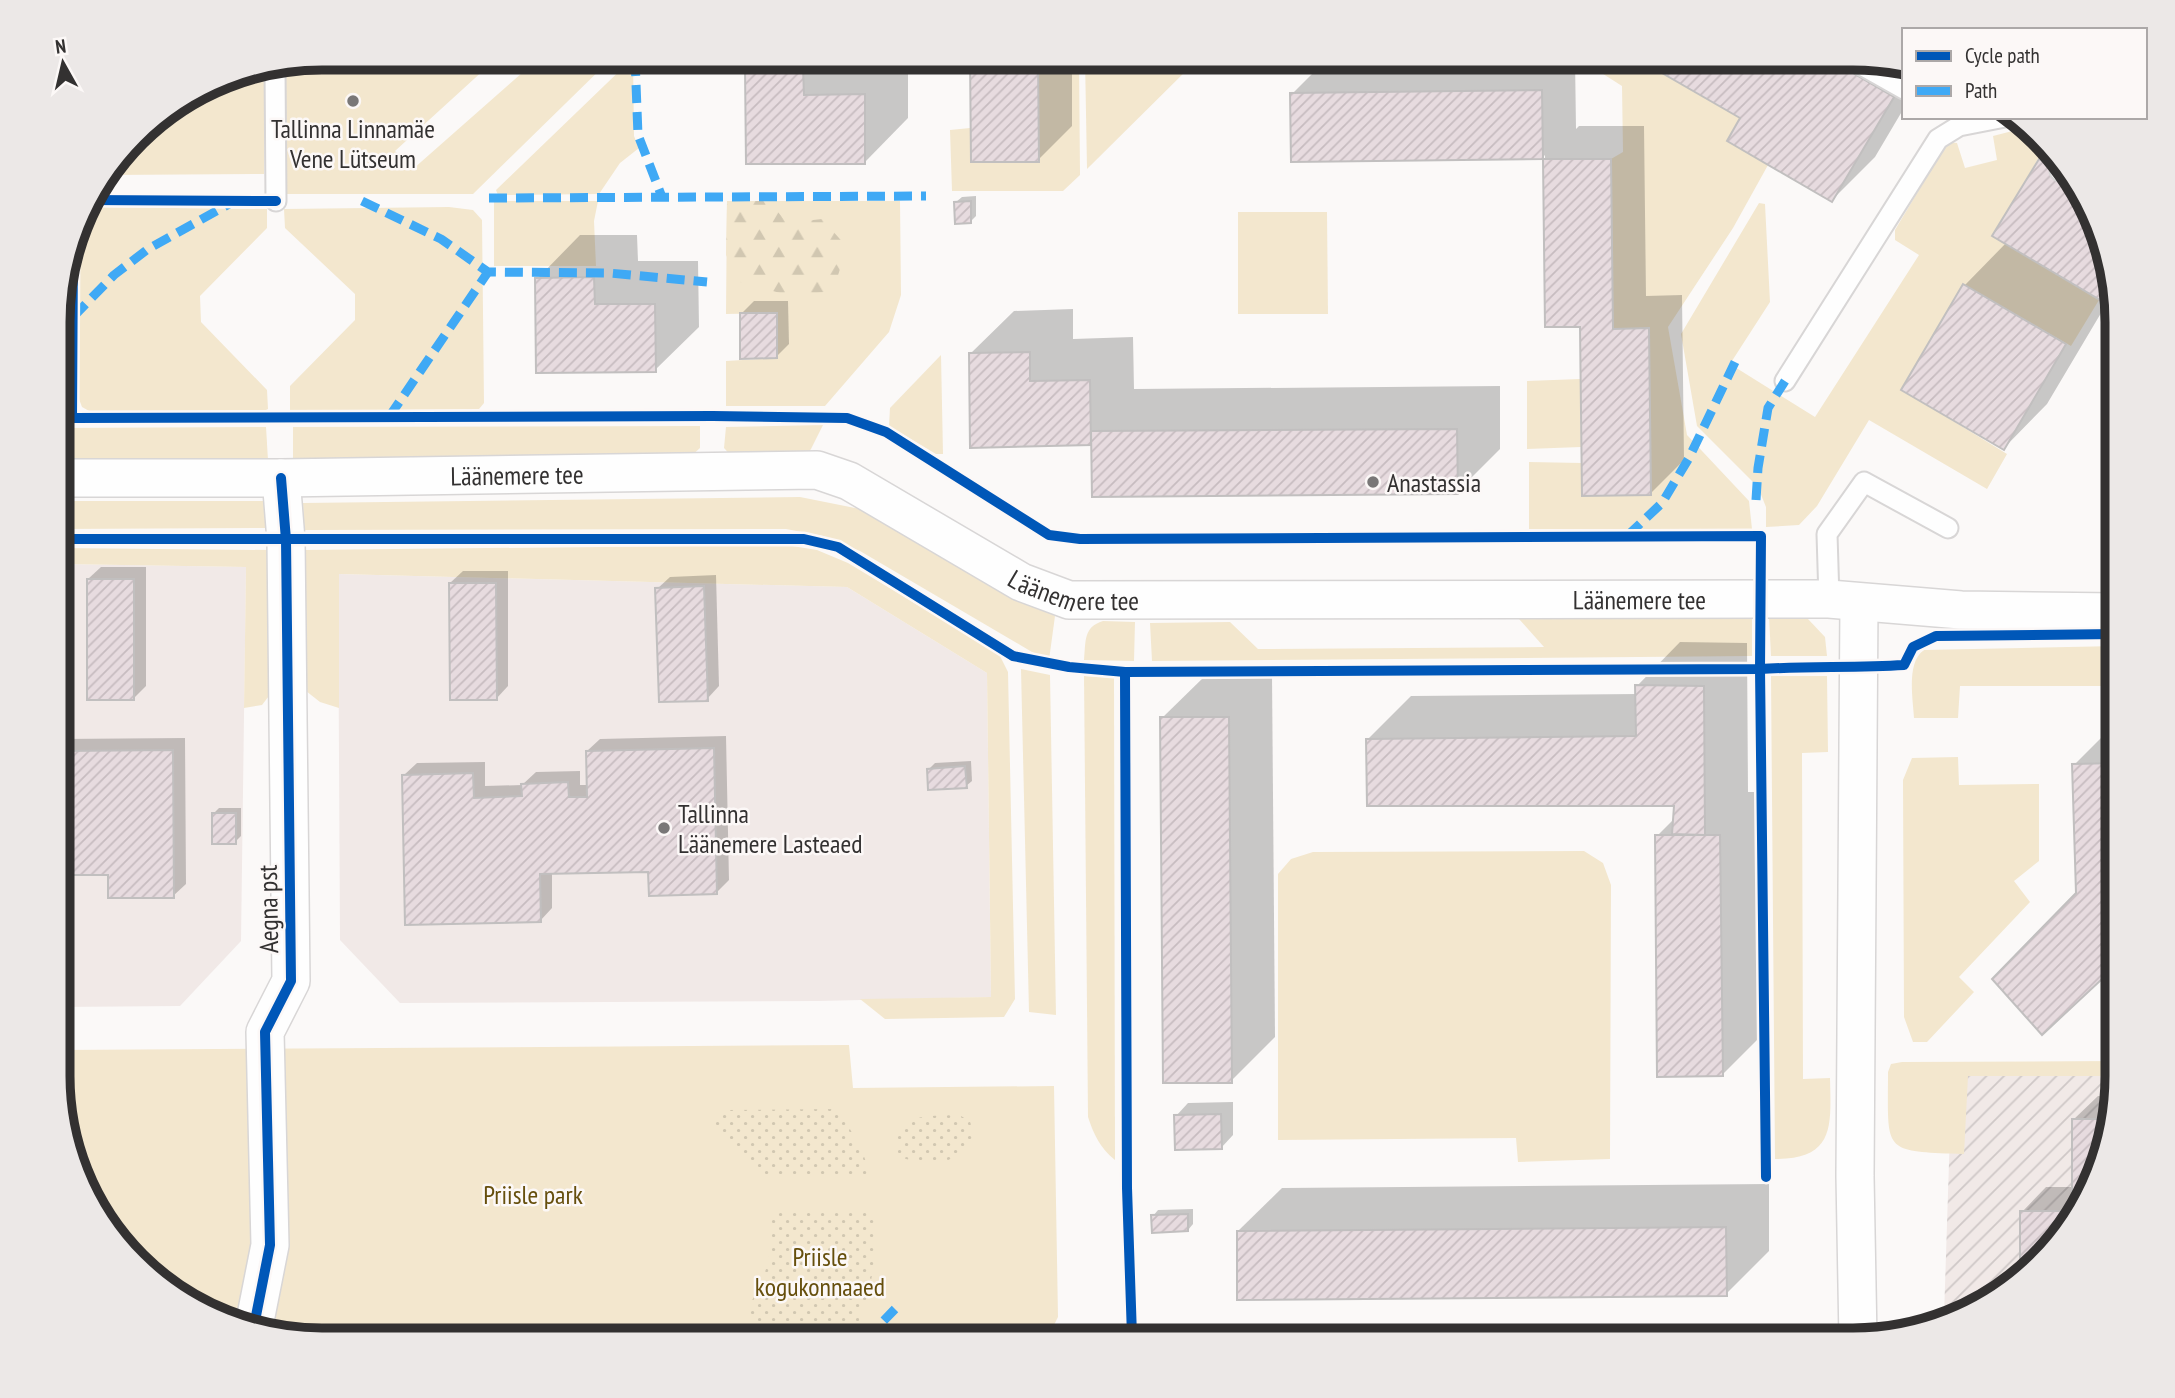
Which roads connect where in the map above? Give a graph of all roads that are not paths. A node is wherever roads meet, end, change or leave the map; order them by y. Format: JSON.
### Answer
{"nodes":[{"id":1,"x":1872,"y":71,"type":"edge"},
{"id":2,"x":275,"y":75,"type":"edge"},
{"id":3,"x":1902,"y":88,"type":"edge"},
{"id":4,"x":1985,"y":119,"type":"edge"},
{"id":5,"x":1955,"y":122,"type":"edge"},
{"id":6,"x":276,"y":201,"type":"dead end"},
{"id":7,"x":1785,"y":382,"type":"dead end"},
{"id":8,"x":70,"y":478,"type":"edge"},
{"id":9,"x":281,"y":478,"type":"junction"},
{"id":10,"x":1948,"y":528,"type":"dead end"},
{"id":11,"x":1844,"y":601,"type":"junction"},
{"id":12,"x":2105,"y":612,"type":"edge"},
{"id":13,"x":255,"y":1319,"type":"edge"},
{"id":14,"x":1858,"y":1328,"type":"edge"}],
"edges":[{"from":1,"to":3,"type":"lane"},
{"from":2,"to":6,"type":"lane"},
{"from":4,"to":5,"type":"lane"},
{"from":5,"to":7,"type":"lane"},
{"from":8,"to":9,"type":"street","name":"Läänemere tee"},
{"from":9,"to":11,"type":"street","name":"Läänemere tee"},
{"from":9,"to":13,"type":"street","name":"Aegna pst"},
{"from":10,"to":11,"type":"lane"},
{"from":11,"to":12,"type":"street","name":"Läänemere tee"},
{"from":11,"to":14,"type":"street"}]}
